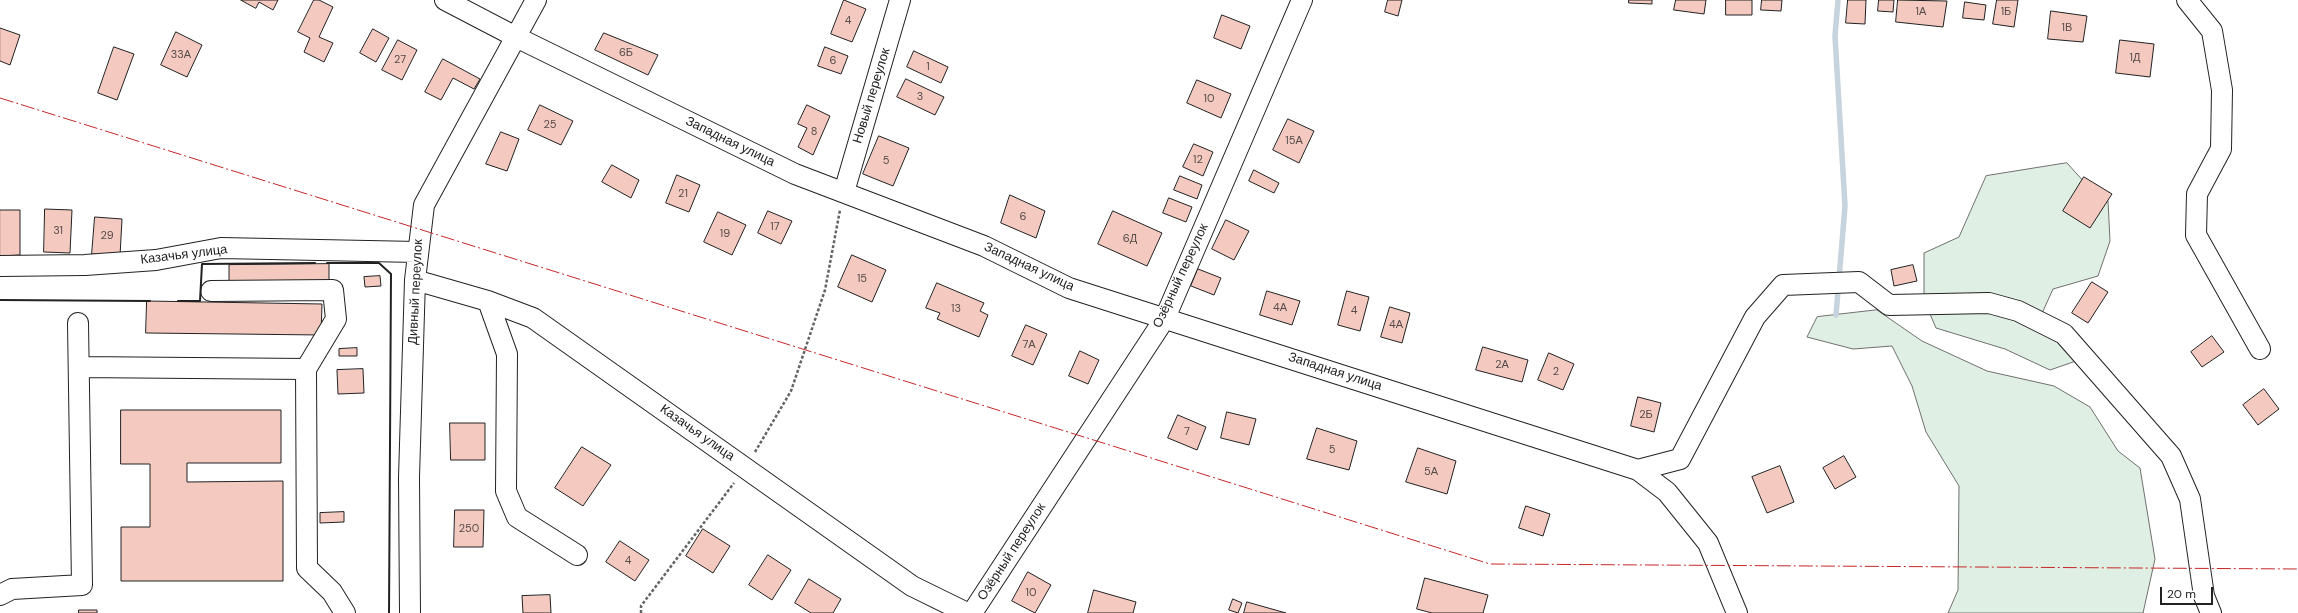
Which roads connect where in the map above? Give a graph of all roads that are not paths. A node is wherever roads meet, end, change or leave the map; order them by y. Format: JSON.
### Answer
{"nodes":[{"id":1,"x":445,"y":0,"type":"edge"},
{"id":2,"x":536,"y":0,"type":"edge"},
{"id":3,"x":900,"y":0,"type":"edge"},
{"id":4,"x":1302,"y":0,"type":"edge"},
{"id":5,"x":2187,"y":0,"type":"edge"},
{"id":6,"x":516,"y":37,"type":"junction"},
{"id":7,"x":844,"y":192,"type":"junction"},
{"id":8,"x":417,"y":252,"type":"junction"},
{"id":9,"x":0,"y":266,"type":"edge"},
{"id":10,"x":415,"y":280,"type":"junction"},
{"id":11,"x":211,"y":290,"type":"dead end"},
{"id":12,"x":488,"y":301,"type":"junction"},
{"id":13,"x":1165,"y":318,"type":"junction"},
{"id":14,"x":78,"y":323,"type":"dead end"},
{"id":15,"x":2260,"y":349,"type":"dead end"},
{"id":16,"x":79,"y":366,"type":"junction"},
{"id":17,"x":306,"y":369,"type":"junction"},
{"id":18,"x":1638,"y":470,"type":"junction"},
{"id":19,"x":577,"y":555,"type":"dead end"},
{"id":20,"x":0,"y":595,"type":"edge"},
{"id":21,"x":345,"y":613,"type":"edge"},
{"id":22,"x":410,"y":613,"type":"edge"},
{"id":23,"x":967,"y":613,"type":"edge"},
{"id":24,"x":972,"y":613,"type":"edge"},
{"id":25,"x":1737,"y":613,"type":"edge"},
{"id":26,"x":2211,"y":613,"type":"edge"}],
"edges":[{"from":1,"to":6,"type":"street","name":"Западная улица"},
{"from":2,"to":6,"type":"street","name":"Дивный переулок"},
{"from":3,"to":7,"type":"street","name":"Новый переулок"},
{"from":4,"to":13,"type":"street","name":"Озёрный переулок"},
{"from":5,"to":15,"type":"street"},
{"from":6,"to":7,"type":"street","name":"Западная улица"},
{"from":6,"to":8,"type":"street","name":"Дивный переулок"},
{"from":7,"to":13,"type":"street","name":"Западная улица"},
{"from":8,"to":9,"type":"street","name":"Казачья улица"},
{"from":8,"to":10,"type":"street","name":"Дивный переулок"},
{"from":10,"to":12,"type":"street","name":"Казачья улица"},
{"from":10,"to":22,"type":"street","name":"Дивный переулок"},
{"from":11,"to":17,"type":"street"},
{"from":12,"to":19,"type":"street"},
{"from":12,"to":23,"type":"street","name":"Казачья улица"},
{"from":13,"to":18,"type":"street","name":"Западная улица"},
{"from":13,"to":24,"type":"street","name":"Озёрный переулок"},
{"from":14,"to":16,"type":"street"},
{"from":16,"to":17,"type":"street"},
{"from":16,"to":20,"type":"street"},
{"from":17,"to":21,"type":"street"},
{"from":18,"to":25,"type":"street"},
{"from":18,"to":26,"type":"street"}]}
